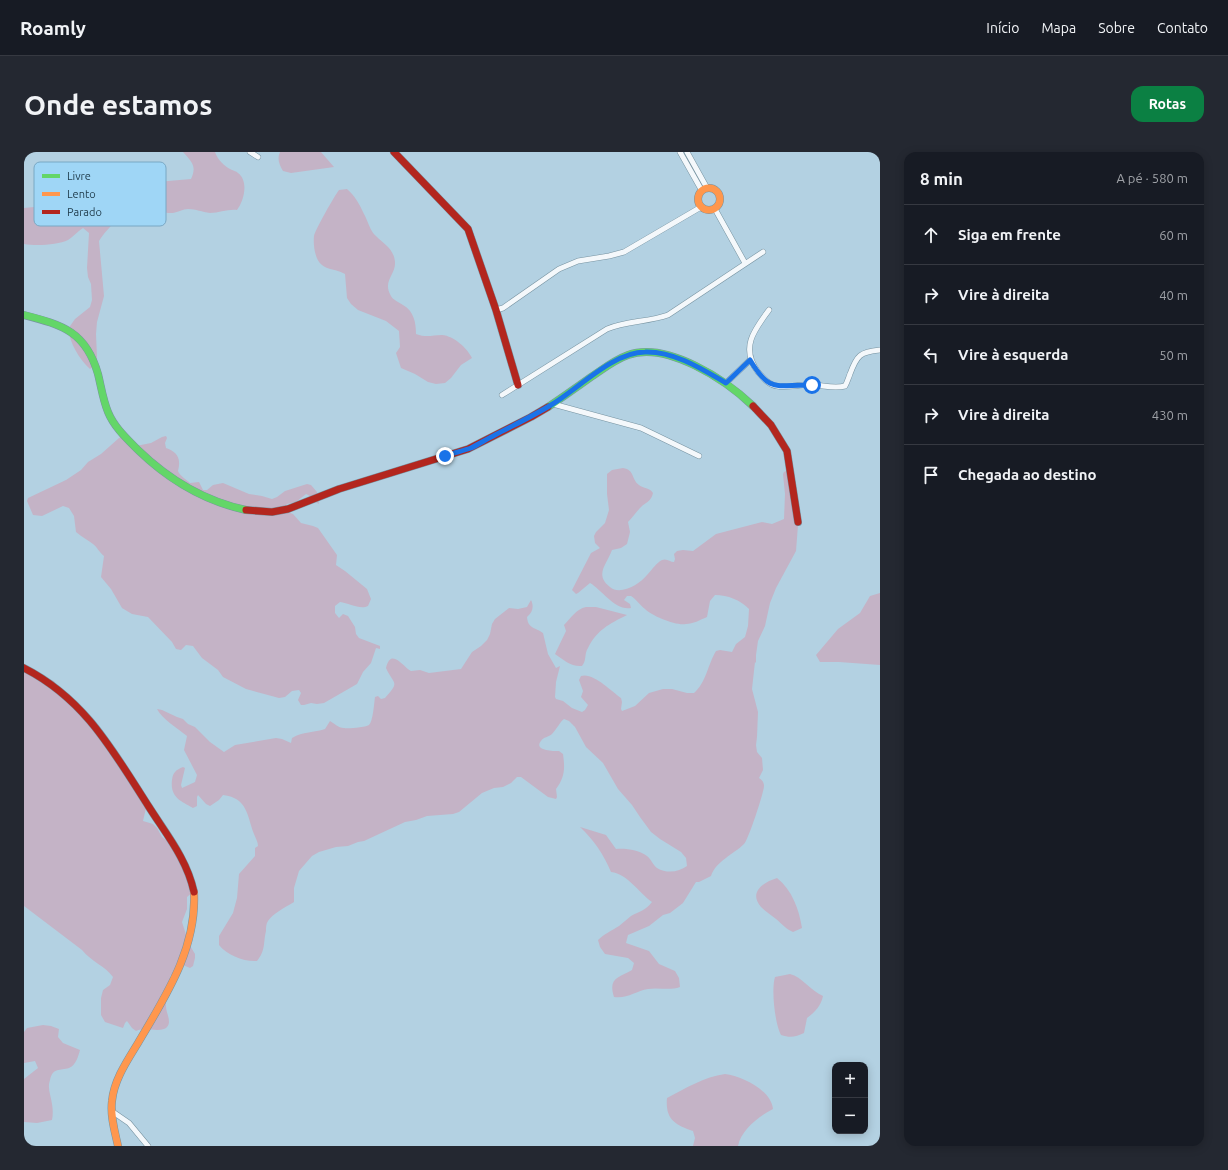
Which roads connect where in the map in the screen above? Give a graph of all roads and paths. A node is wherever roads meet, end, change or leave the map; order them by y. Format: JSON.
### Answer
{"nodes":[{"id":1,"x":250,"y":152,"type":"edge"},
{"id":2,"x":394,"y":152,"type":"edge"},
{"id":3,"x":680,"y":152,"type":"edge"},
{"id":4,"x":687,"y":152,"type":"edge"},
{"id":5,"x":258,"y":157,"type":"dead end"},
{"id":6,"x":704,"y":190,"type":"junction"},
{"id":7,"x":702,"y":207,"type":"junction"},
{"id":8,"x":715,"y":209,"type":"junction"},
{"id":9,"x":763,"y":252,"type":"dead end"},
{"id":10,"x":745,"y":264,"type":"junction"},
{"id":11,"x":496,"y":310,"type":"junction"},
{"id":12,"x":770,"y":310,"type":"dead end"},
{"id":13,"x":24,"y":315,"type":"edge"},
{"id":14,"x":880,"y":350,"type":"edge"},
{"id":15,"x":750,"y":360,"type":"junction"},
{"id":16,"x":726,"y":383,"type":"junction"},
{"id":17,"x":518,"y":385,"type":"junction"},
{"id":18,"x":502,"y":395,"type":"dead end"},
{"id":19,"x":553,"y":404,"type":"junction"},
{"id":20,"x":699,"y":456,"type":"dead end"},
{"id":21,"x":798,"y":522,"type":"dead end"},
{"id":22,"x":24,"y":668,"type":"edge"},
{"id":23,"x":113,"y":1112,"type":"junction"},
{"id":24,"x":118,"y":1146,"type":"edge"},
{"id":25,"x":148,"y":1146,"type":"edge"}],
"edges":[{"from":1,"to":5,"type":"street"},
{"from":2,"to":11,"type":"street"},
{"from":3,"to":6,"type":"street"},
{"from":4,"to":6,"type":"street"},
{"from":6,"to":7,"type":"street"},
{"from":6,"to":8,"type":"street"},
{"from":7,"to":8,"type":"street"},
{"from":7,"to":11,"type":"street"},
{"from":8,"to":10,"type":"street"},
{"from":9,"to":10,"type":"street"},
{"from":10,"to":17,"type":"street"},
{"from":11,"to":17,"type":"street"},
{"from":12,"to":15,"type":"street"},
{"from":13,"to":19,"type":"street"},
{"from":14,"to":15,"type":"street"},
{"from":15,"to":16,"type":"street"},
{"from":16,"to":19,"type":"street"},
{"from":16,"to":21,"type":"street"},
{"from":17,"to":18,"type":"street"},
{"from":19,"to":20,"type":"street"},
{"from":22,"to":23,"type":"street"},
{"from":23,"to":24,"type":"street"},
{"from":23,"to":25,"type":"street"}]}
